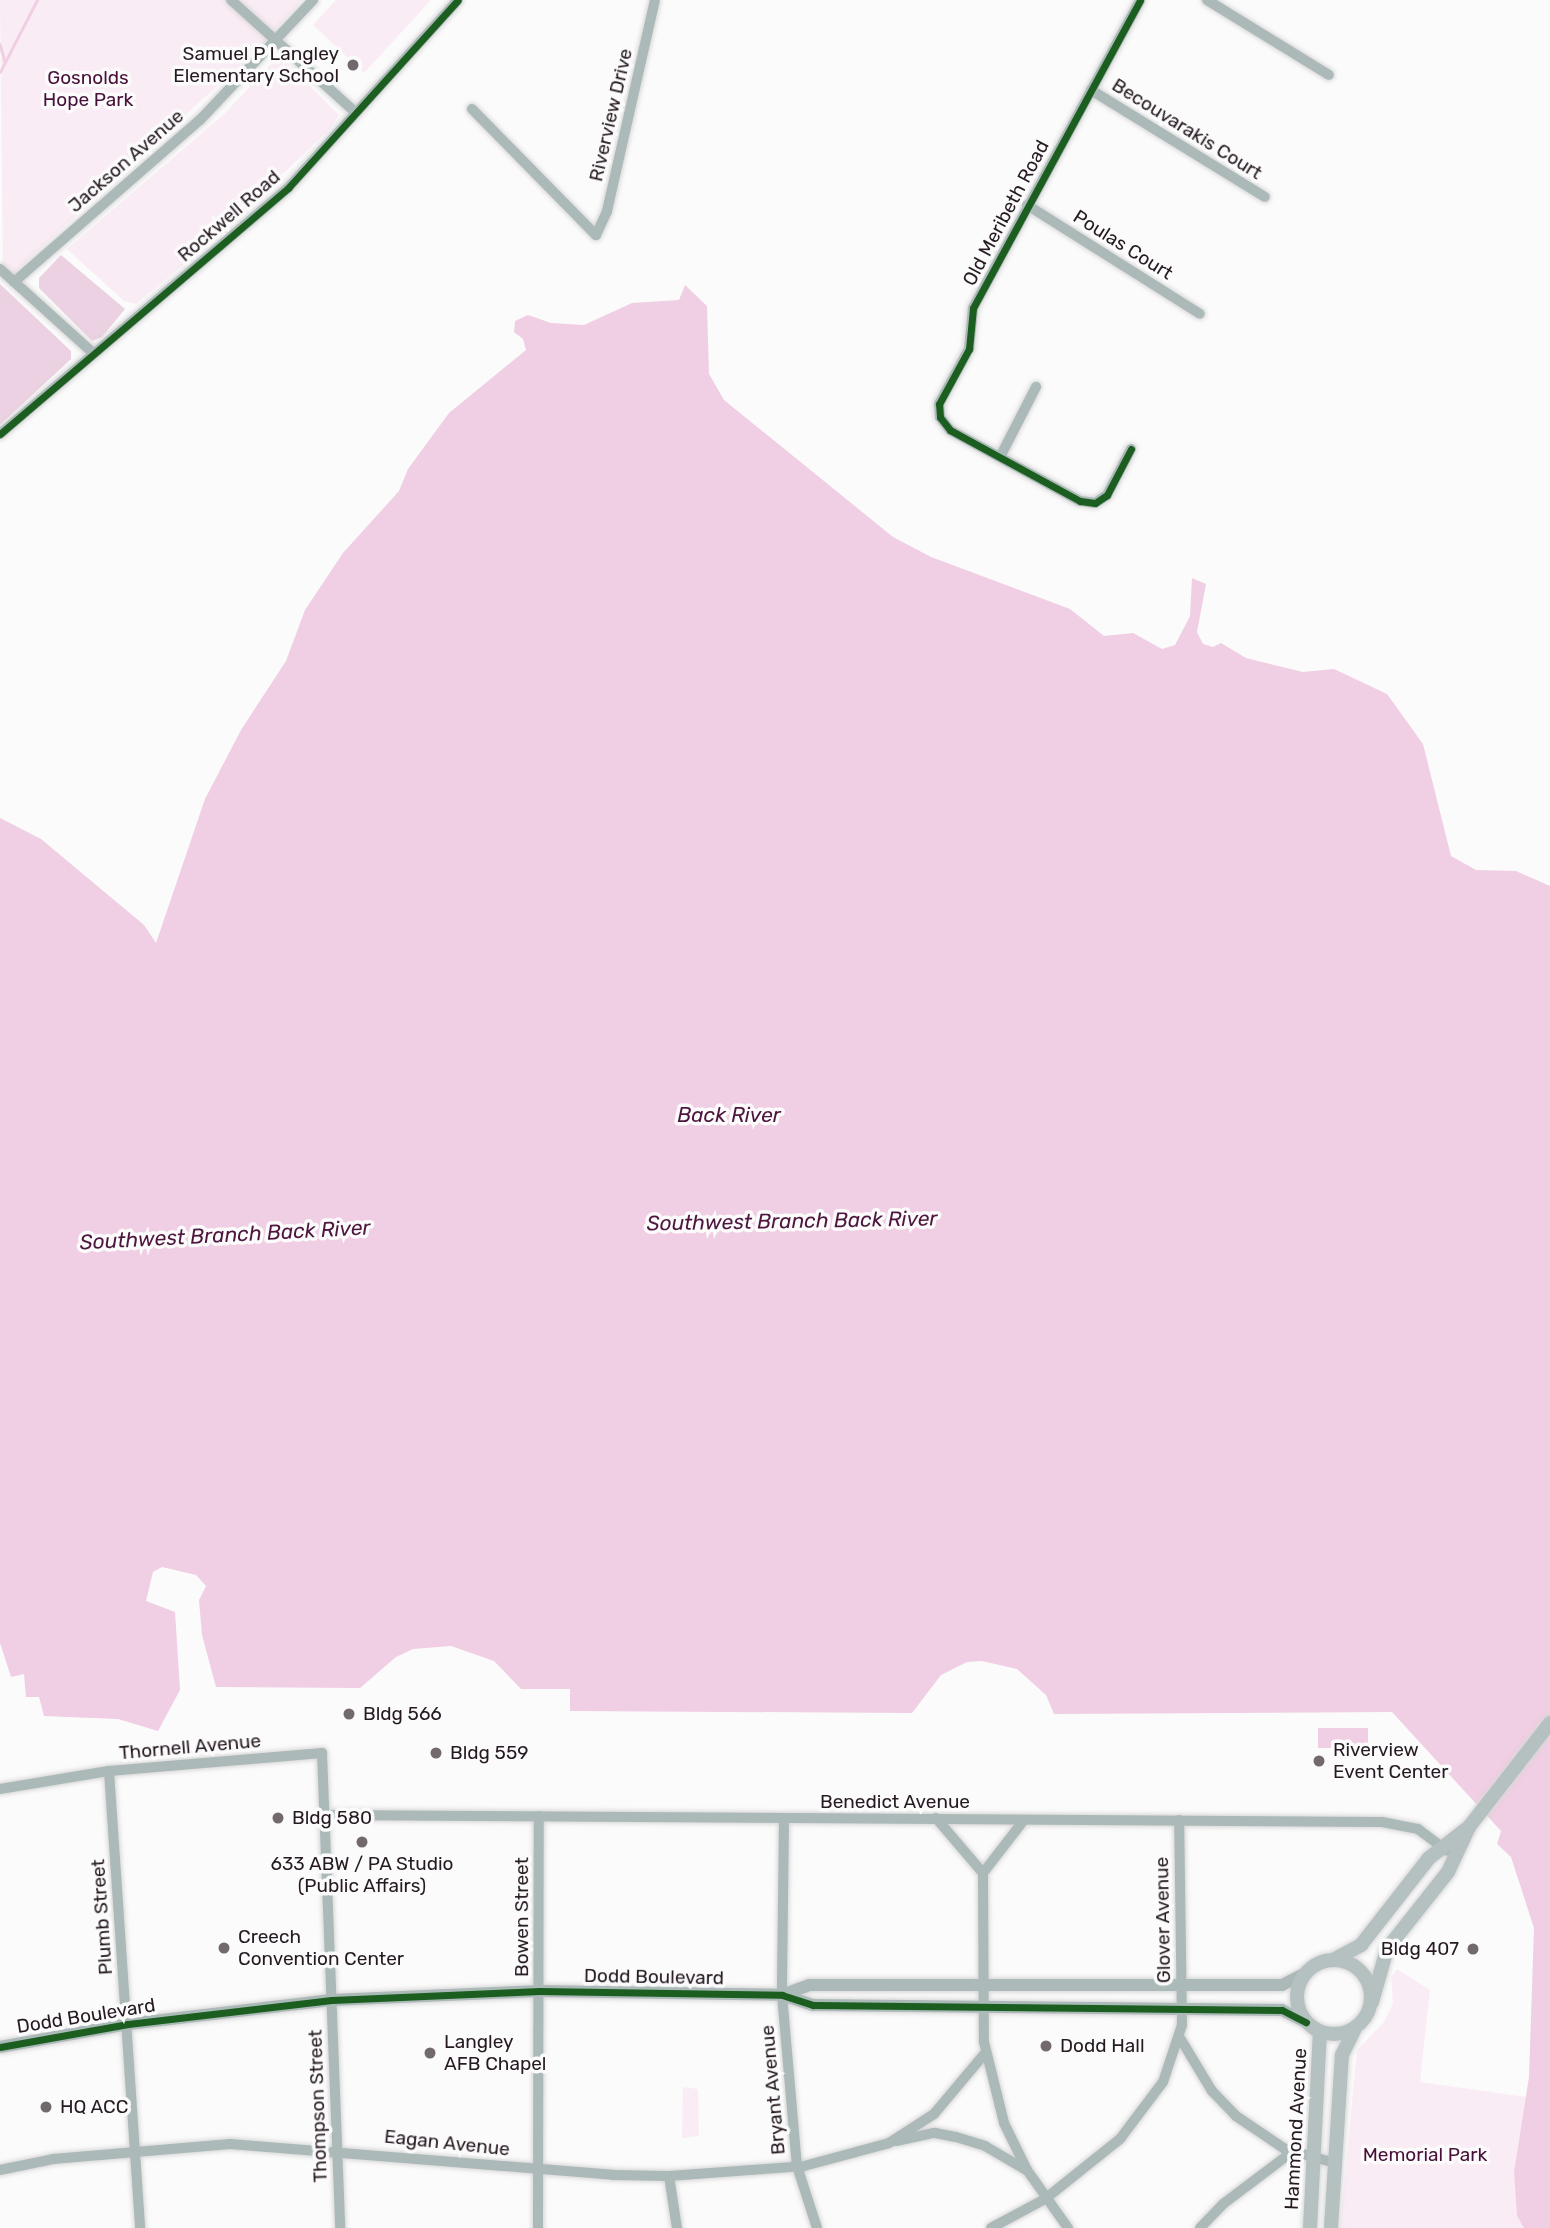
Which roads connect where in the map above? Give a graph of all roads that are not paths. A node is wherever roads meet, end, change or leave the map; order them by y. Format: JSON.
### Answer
{"nodes":[{"id":1,"x":231,"y":0,"type":"edge"},
{"id":2,"x":313,"y":0,"type":"edge"},
{"id":3,"x":458,"y":0,"type":"edge"},
{"id":4,"x":655,"y":0,"type":"edge"},
{"id":5,"x":1140,"y":0,"type":"edge"},
{"id":6,"x":1208,"y":0,"type":"edge"},
{"id":7,"x":276,"y":41,"type":"junction"},
{"id":8,"x":1329,"y":75,"type":"dead end"},
{"id":9,"x":1091,"y":90,"type":"junction"},
{"id":10,"x":472,"y":109,"type":"dead end"},
{"id":11,"x":355,"y":112,"type":"junction"},
{"id":12,"x":1265,"y":197,"type":"dead end"},
{"id":13,"x":1027,"y":205,"type":"junction"},
{"id":14,"x":0,"y":269,"type":"edge"},
{"id":15,"x":14,"y":282,"type":"junction"},
{"id":16,"x":1200,"y":314,"type":"dead end"},
{"id":17,"x":93,"y":353,"type":"junction"},
{"id":18,"x":1036,"y":387,"type":"dead end"},
{"id":19,"x":0,"y":434,"type":"edge"},
{"id":20,"x":1131,"y":449,"type":"dead end"},
{"id":21,"x":1000,"y":457,"type":"junction"},
{"id":22,"x":1550,"y":1723,"type":"edge"},
{"id":23,"x":109,"y":1771,"type":"junction"},
{"id":24,"x":0,"y":1789,"type":"edge"},
{"id":25,"x":325,"y":1815,"type":"junction"},
{"id":26,"x":539,"y":1815,"type":"junction"},
{"id":27,"x":936,"y":1818,"type":"junction"},
{"id":28,"x":783,"y":1819,"type":"junction"},
{"id":29,"x":1024,"y":1820,"type":"junction"},
{"id":30,"x":1179,"y":1820,"type":"junction"},
{"id":31,"x":1449,"y":1853,"type":"junction"},
{"id":32,"x":983,"y":1873,"type":"junction"},
{"id":33,"x":1330,"y":1960,"type":"junction"},
{"id":34,"x":1307,"y":1972,"type":"junction"},
{"id":35,"x":983,"y":1984,"type":"junction"},
{"id":36,"x":1181,"y":1985,"type":"junction"},
{"id":37,"x":540,"y":1991,"type":"junction"},
{"id":38,"x":782,"y":1995,"type":"junction"},
{"id":39,"x":332,"y":2000,"type":"junction"},
{"id":40,"x":1372,"y":2002,"type":"junction"},
{"id":41,"x":982,"y":2007,"type":"junction"},
{"id":42,"x":1181,"y":2008,"type":"junction"},
{"id":43,"x":1306,"y":2022,"type":"junction"},
{"id":44,"x":128,"y":2024,"type":"junction"},
{"id":45,"x":1356,"y":2028,"type":"junction"},
{"id":46,"x":1320,"y":2032,"type":"junction"},
{"id":47,"x":1180,"y":2038,"type":"junction"},
{"id":48,"x":0,"y":2047,"type":"edge"},
{"id":49,"x":986,"y":2052,"type":"junction"},
{"id":50,"x":889,"y":2143,"type":"junction"},
{"id":51,"x":338,"y":2149,"type":"junction"},
{"id":52,"x":135,"y":2150,"type":"junction"},
{"id":53,"x":1292,"y":2152,"type":"junction"},
{"id":54,"x":1315,"y":2159,"type":"junction"},
{"id":55,"x":1335,"y":2163,"type":"junction"},
{"id":56,"x":797,"y":2166,"type":"junction"},
{"id":57,"x":0,"y":2170,"type":"edge"},
{"id":58,"x":537,"y":2170,"type":"junction"},
{"id":59,"x":1027,"y":2170,"type":"junction"},
{"id":60,"x":669,"y":2176,"type":"junction"},
{"id":61,"x":1045,"y":2199,"type":"junction"},
{"id":62,"x":140,"y":2228,"type":"edge"},
{"id":63,"x":340,"y":2228,"type":"edge"},
{"id":64,"x":538,"y":2228,"type":"edge"},
{"id":65,"x":677,"y":2228,"type":"edge"},
{"id":66,"x":817,"y":2228,"type":"edge"},
{"id":67,"x":991,"y":2228,"type":"edge"},
{"id":68,"x":1069,"y":2228,"type":"edge"},
{"id":69,"x":1199,"y":2228,"type":"edge"},
{"id":70,"x":1310,"y":2228,"type":"edge"},
{"id":71,"x":1331,"y":2228,"type":"edge"}],
"edges":[{"from":1,"to":7,"type":"street"},
{"from":2,"to":7,"type":"street","name":"Jackson Avenue"},
{"from":3,"to":11,"type":"street","name":"Rockwell Road"},
{"from":4,"to":10,"type":"street","name":"Riverview Drive"},
{"from":5,"to":9,"type":"street","name":"Old Meribeth Road"},
{"from":6,"to":8,"type":"street"},
{"from":7,"to":11,"type":"street"},
{"from":7,"to":15,"type":"street","name":"Jackson Avenue"},
{"from":9,"to":12,"type":"street","name":"Becouvarakis Court"},
{"from":9,"to":13,"type":"street","name":"Old Meribeth Road"},
{"from":11,"to":17,"type":"street","name":"Rockwell Road"},
{"from":13,"to":16,"type":"street","name":"Poulas Court"},
{"from":13,"to":21,"type":"street","name":"Old Meribeth Road"},
{"from":14,"to":15,"type":"street"},
{"from":15,"to":17,"type":"street"},
{"from":17,"to":19,"type":"street","name":"Rockwell Road"},
{"from":18,"to":21,"type":"street"},
{"from":20,"to":21,"type":"street","name":"Old Meribeth Road"},
{"from":22,"to":31,"type":"main road"},
{"from":23,"to":24,"type":"street","name":"Thornell Avenue"},
{"from":23,"to":25,"type":"street","name":"Thornell Avenue"},
{"from":23,"to":44,"type":"street","name":"Plumb Street"},
{"from":25,"to":26,"type":"street","name":"Benedict Avenue"},
{"from":25,"to":39,"type":"street","name":"Thompson Street"},
{"from":26,"to":28,"type":"street","name":"Benedict Avenue"},
{"from":26,"to":37,"type":"street","name":"Bowen Street"},
{"from":27,"to":28,"type":"street","name":"Benedict Avenue"},
{"from":27,"to":29,"type":"street","name":"Benedict Avenue"},
{"from":27,"to":32,"type":"street"},
{"from":28,"to":38,"type":"street","name":"Bryant Avenue"},
{"from":29,"to":30,"type":"street","name":"Benedict Avenue"},
{"from":29,"to":32,"type":"street"},
{"from":30,"to":31,"type":"street","name":"Benedict Avenue"},
{"from":30,"to":36,"type":"street","name":"Glover Avenue"},
{"from":31,"to":33,"type":"main road"},
{"from":31,"to":40,"type":"main road"},
{"from":32,"to":35,"type":"street"},
{"from":33,"to":34,"type":"main road"},
{"from":33,"to":40,"type":"main road"},
{"from":34,"to":36,"type":"street","name":"Dodd Boulevard"},
{"from":34,"to":43,"type":"main road"},
{"from":35,"to":36,"type":"street","name":"Dodd Boulevard"},
{"from":35,"to":38,"type":"street","name":"Dodd Boulevard"},
{"from":35,"to":41,"type":"street"},
{"from":36,"to":42,"type":"street","name":"Glover Avenue"},
{"from":37,"to":38,"type":"street","name":"Dodd Boulevard"},
{"from":37,"to":39,"type":"street","name":"Dodd Boulevard"},
{"from":37,"to":58,"type":"street","name":"Bowen Street"},
{"from":38,"to":41,"type":"street","name":"Dodd Boulevard"},
{"from":38,"to":56,"type":"street","name":"Bryant Avenue"},
{"from":39,"to":44,"type":"street","name":"Dodd Boulevard"},
{"from":39,"to":51,"type":"street","name":"Thompson Street"},
{"from":40,"to":45,"type":"main road"},
{"from":41,"to":42,"type":"street","name":"Dodd Boulevard"},
{"from":41,"to":49,"type":"street"},
{"from":42,"to":43,"type":"street","name":"Dodd Boulevard"},
{"from":42,"to":47,"type":"street","name":"Glover Avenue"},
{"from":43,"to":46,"type":"main road"},
{"from":44,"to":48,"type":"street","name":"Dodd Boulevard"},
{"from":44,"to":52,"type":"street","name":"Plumb Street"},
{"from":45,"to":46,"type":"main road"},
{"from":45,"to":55,"type":"main road","name":"Hammond Avenue"},
{"from":46,"to":54,"type":"main road","name":"Hammond Avenue"},
{"from":47,"to":53,"type":"street"},
{"from":47,"to":61,"type":"street","name":"Glover Avenue"},
{"from":49,"to":50,"type":"street","name":"Eagan Avenue"},
{"from":49,"to":59,"type":"street"},
{"from":50,"to":56,"type":"street","name":"Eagan Avenue"},
{"from":50,"to":59,"type":"street","name":"Eagan Avenue"},
{"from":51,"to":52,"type":"street","name":"Eagan Avenue"},
{"from":51,"to":58,"type":"street","name":"Eagan Avenue"},
{"from":51,"to":63,"type":"street","name":"Thompson Street"},
{"from":52,"to":57,"type":"street","name":"Eagan Avenue"},
{"from":52,"to":62,"type":"street","name":"Plumb Street"},
{"from":53,"to":54,"type":"street"},
{"from":53,"to":69,"type":"street"},
{"from":54,"to":55,"type":"street"},
{"from":54,"to":70,"type":"main road","name":"Hammond Avenue"},
{"from":55,"to":71,"type":"main road","name":"Hammond Avenue"},
{"from":56,"to":60,"type":"street","name":"Eagan Avenue"},
{"from":56,"to":66,"type":"street","name":"Bryant Avenue"},
{"from":58,"to":60,"type":"street","name":"Eagan Avenue"},
{"from":58,"to":64,"type":"street","name":"Bowen Street"},
{"from":59,"to":61,"type":"street"},
{"from":60,"to":65,"type":"street"},
{"from":61,"to":67,"type":"street","name":"Glover Avenue"},
{"from":61,"to":68,"type":"street"}]}
